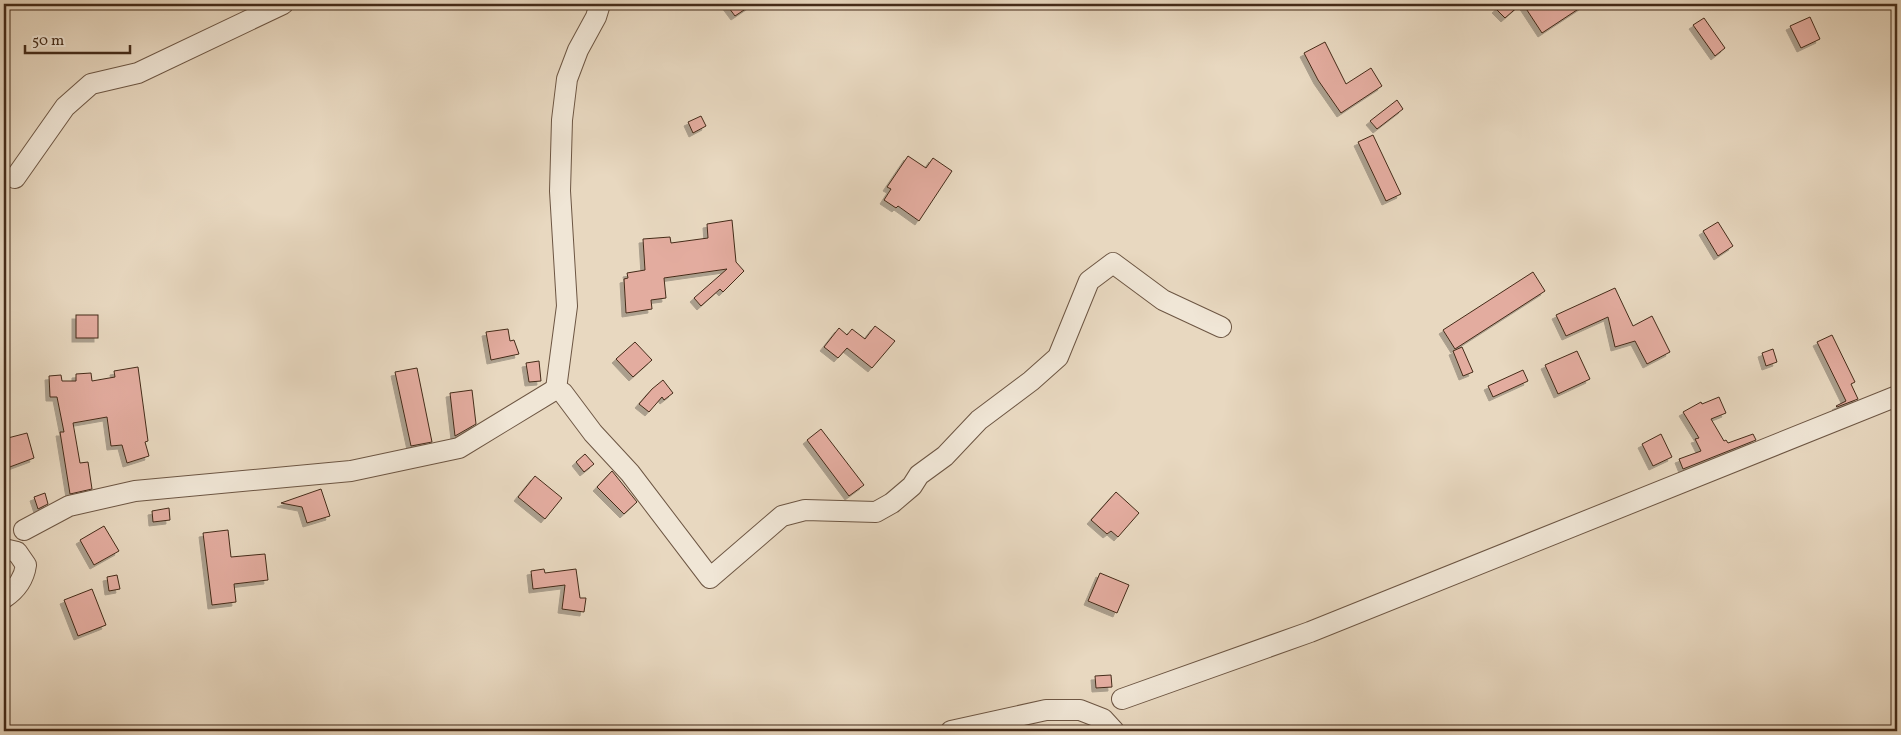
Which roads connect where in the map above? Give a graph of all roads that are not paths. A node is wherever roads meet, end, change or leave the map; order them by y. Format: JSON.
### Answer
{"nodes":[{"id":1,"x":283,"y":4,"type":"edge"},
{"id":2,"x":600,"y":4,"type":"edge"},
{"id":3,"x":15,"y":178,"type":"dead end"},
{"id":4,"x":1221,"y":327,"type":"dead end"},
{"id":5,"x":556,"y":389,"type":"junction"},
{"id":6,"x":1897,"y":396,"type":"edge"},
{"id":7,"x":24,"y":530,"type":"dead end"},
{"id":8,"x":4,"y":549,"type":"edge"},
{"id":9,"x":4,"y":598,"type":"edge"},
{"id":10,"x":1122,"y":699,"type":"dead end"},
{"id":11,"x":951,"y":731,"type":"edge"},
{"id":12,"x":1114,"y":731,"type":"edge"}],
"edges":[{"from":1,"to":3,"type":"street"},
{"from":2,"to":5,"type":"street"},
{"from":4,"to":5,"type":"street"},
{"from":5,"to":7,"type":"street"},
{"from":6,"to":10,"type":"street"},
{"from":8,"to":9,"type":"street"},
{"from":11,"to":12,"type":"street"}]}
